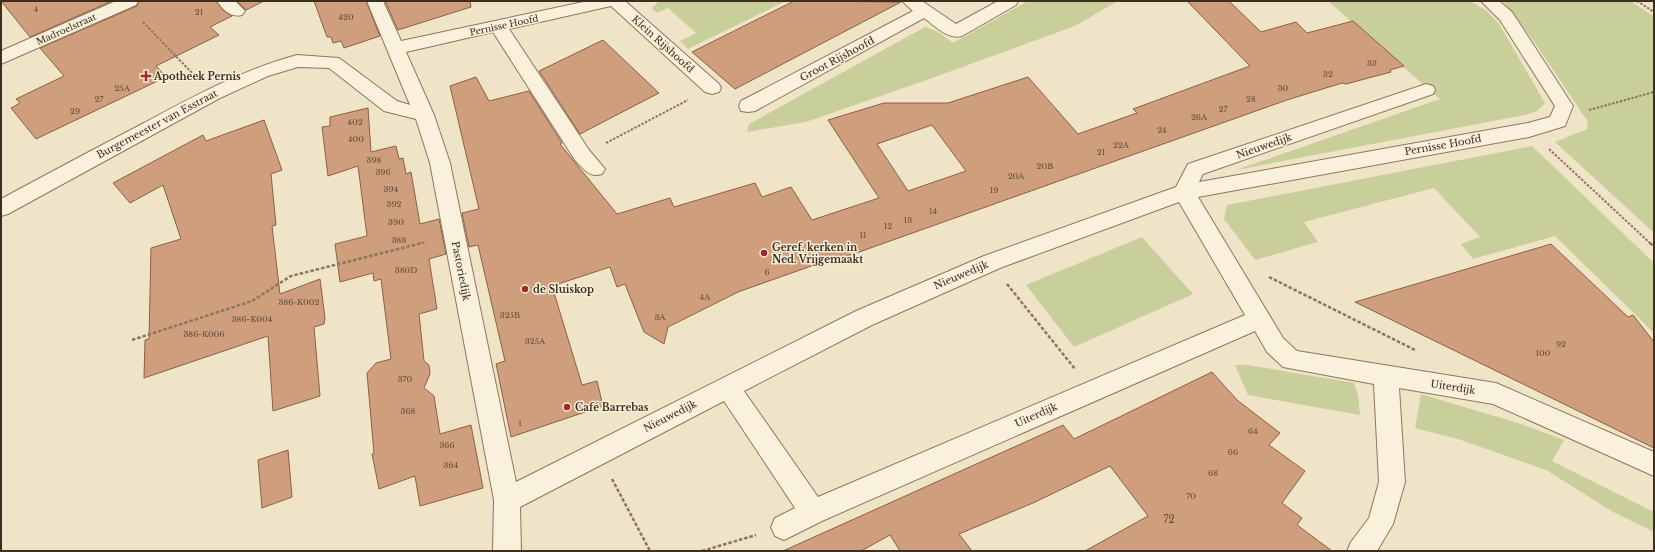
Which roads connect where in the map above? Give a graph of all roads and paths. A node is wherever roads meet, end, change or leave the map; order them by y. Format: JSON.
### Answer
{"nodes":[{"id":1,"x":375,"y":1,"type":"edge"},
{"id":2,"x":613,"y":1,"type":"edge"},
{"id":3,"x":910,"y":1,"type":"edge"},
{"id":4,"x":1010,"y":1,"type":"edge"},
{"id":5,"x":1489,"y":1,"type":"edge"},
{"id":6,"x":1637,"y":1,"type":"edge"},
{"id":7,"x":127,"y":2,"type":"edge"},
{"id":8,"x":925,"y":12,"type":"junction"},
{"id":9,"x":1654,"y":12,"type":"edge"},
{"id":10,"x":498,"y":26,"type":"junction"},
{"id":11,"x":396,"y":48,"type":"junction"},
{"id":12,"x":1,"y":58,"type":"edge"},
{"id":13,"x":712,"y":88,"type":"joint"},
{"id":14,"x":1426,"y":90,"type":"dead end"},
{"id":15,"x":1654,"y":92,"type":"edge"},
{"id":16,"x":213,"y":94,"type":"junction"},
{"id":17,"x":748,"y":106,"type":"dead end"},
{"id":18,"x":1588,"y":110,"type":"dead end"},
{"id":19,"x":424,"y":115,"type":"junction"},
{"id":20,"x":1529,"y":130,"type":"junction"},
{"id":21,"x":582,"y":155,"type":"junction"},
{"id":22,"x":595,"y":169,"type":"dead end"},
{"id":23,"x":1184,"y":192,"type":"junction"},
{"id":24,"x":1,"y":208,"type":"edge"},
{"id":25,"x":454,"y":235,"type":"junction"},
{"id":26,"x":1654,"y":247,"type":"edge"},
{"id":27,"x":992,"y":262,"type":"junction"},
{"id":28,"x":1269,"y":277,"type":"dead end"},
{"id":29,"x":1259,"y":319,"type":"junction"},
{"id":30,"x":132,"y":340,"type":"dead end"},
{"id":31,"x":1420,"y":353,"type":"dead end"},
{"id":32,"x":1386,"y":377,"type":"junction"},
{"id":33,"x":728,"y":387,"type":"junction"},
{"id":34,"x":1093,"y":391,"type":"junction"},
{"id":35,"x":599,"y":453,"type":"junction"},
{"id":36,"x":1654,"y":464,"type":"edge"},
{"id":37,"x":507,"y":500,"type":"junction"},
{"id":38,"x":813,"y":512,"type":"junction"},
{"id":39,"x":784,"y":527,"type":"joint"},
{"id":40,"x":507,"y":551,"type":"edge"},
{"id":41,"x":650,"y":551,"type":"edge"},
{"id":42,"x":702,"y":551,"type":"edge"},
{"id":43,"x":1361,"y":551,"type":"edge"}],
"edges":[{"from":1,"to":11,"type":"street","name":"Pastoriedijk"},
{"from":2,"to":10,"type":"street","name":"Pernisse Hoofd"},
{"from":2,"to":13,"type":"street","name":"Klein Rijshoofd"},
{"from":3,"to":8,"type":"street"},
{"from":4,"to":8,"type":"street"},
{"from":5,"to":20,"type":"street","name":"Pernisse Hoofd"},
{"from":6,"to":9,"type":"path"},
{"from":7,"to":12,"type":"street","name":"Madroelstraat"},
{"from":7,"to":16,"type":"path"},
{"from":8,"to":17,"type":"street","name":"Groot Rijshoofd"},
{"from":10,"to":11,"type":"street","name":"Pernisse Hoofd"},
{"from":10,"to":21,"type":"street"},
{"from":11,"to":19,"type":"street","name":"Pastoriedijk"},
{"from":13,"to":21,"type":"path"},
{"from":14,"to":23,"type":"street","name":"Nieuwedijk"},
{"from":15,"to":18,"type":"path"},
{"from":16,"to":19,"type":"street","name":"Burgemeester van Esstraat"},
{"from":16,"to":24,"type":"street","name":"Burgemeester van Esstraat"},
{"from":19,"to":25,"type":"street","name":"Pastoriedijk"},
{"from":20,"to":23,"type":"street","name":"Pernisse Hoofd"},
{"from":20,"to":26,"type":"path"},
{"from":21,"to":22,"type":"street"},
{"from":23,"to":27,"type":"street","name":"Nieuwedijk"},
{"from":23,"to":29,"type":"street","name":"Uiterdijk"},
{"from":25,"to":30,"type":"path"},
{"from":25,"to":37,"type":"street","name":"Pastoriedijk"},
{"from":27,"to":33,"type":"street","name":"Nieuwedijk"},
{"from":27,"to":34,"type":"path"},
{"from":28,"to":31,"type":"path"},
{"from":29,"to":32,"type":"street","name":"Uiterdijk"},
{"from":29,"to":34,"type":"street","name":"Uiterdijk"},
{"from":32,"to":36,"type":"street","name":"Uiterdijk"},
{"from":32,"to":43,"type":"street"},
{"from":33,"to":35,"type":"street","name":"Nieuwedijk"},
{"from":33,"to":38,"type":"street"},
{"from":34,"to":38,"type":"street","name":"Uiterdijk"},
{"from":35,"to":37,"type":"street","name":"Nieuwedijk"},
{"from":35,"to":41,"type":"path"},
{"from":37,"to":40,"type":"street","name":"Pastoriedijk"},
{"from":38,"to":39,"type":"street","name":"Uiterdijk"},
{"from":39,"to":42,"type":"path"}]}
